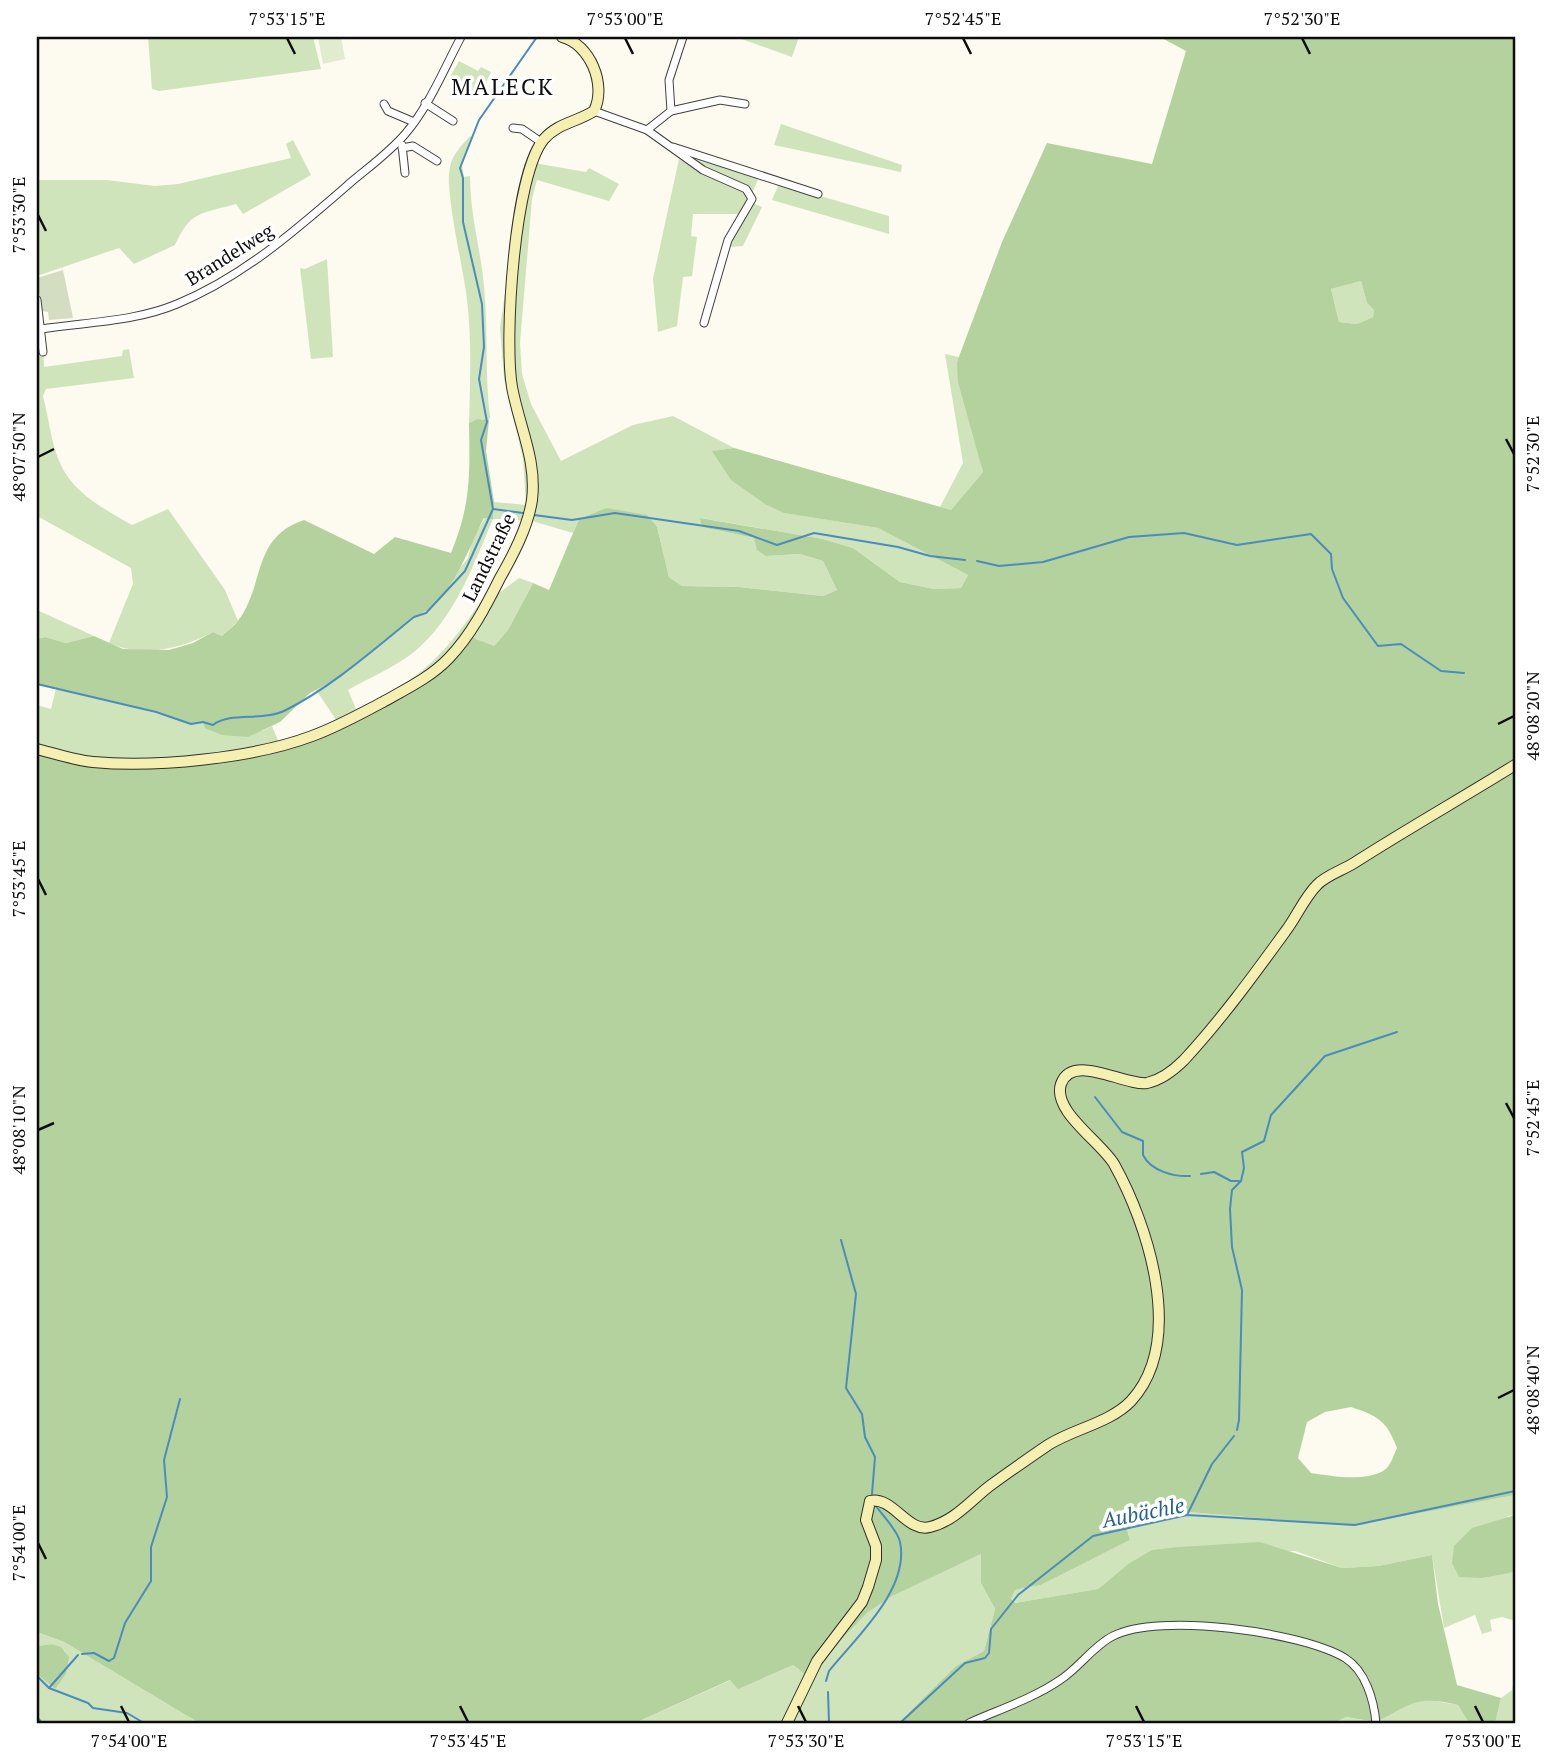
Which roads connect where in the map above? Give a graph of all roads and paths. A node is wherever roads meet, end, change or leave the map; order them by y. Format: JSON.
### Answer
{"nodes":[{"id":1,"x":461,"y":37,"type":"edge"},
{"id":2,"x":562,"y":37,"type":"edge"},
{"id":3,"x":683,"y":37,"type":"edge"},
{"id":4,"x":425,"y":103,"type":"junction"},
{"id":5,"x":384,"y":104,"type":"dead end"},
{"id":6,"x":745,"y":104,"type":"dead end"},
{"id":7,"x":594,"y":111,"type":"junction"},
{"id":8,"x":671,"y":111,"type":"junction"},
{"id":9,"x":453,"y":121,"type":"dead end"},
{"id":10,"x":414,"y":122,"type":"junction"},
{"id":11,"x":513,"y":128,"type":"dead end"},
{"id":12,"x":647,"y":130,"type":"junction"},
{"id":13,"x":401,"y":139,"type":"junction"},
{"id":14,"x":541,"y":142,"type":"junction"},
{"id":15,"x":670,"y":147,"type":"junction"},
{"id":16,"x":402,"y":148,"type":"junction"},
{"id":17,"x":437,"y":161,"type":"dead end"},
{"id":18,"x":405,"y":173,"type":"dead end"},
{"id":19,"x":818,"y":194,"type":"dead end"},
{"id":20,"x":37,"y":300,"type":"edge"},
{"id":21,"x":704,"y":323,"type":"dead end"},
{"id":22,"x":41,"y":329,"type":"junction"},
{"id":23,"x":43,"y":352,"type":"dead end"},
{"id":24,"x":37,"y":749,"type":"edge"},
{"id":25,"x":1515,"y":765,"type":"edge"},
{"id":26,"x":787,"y":1723,"type":"edge"},
{"id":27,"x":969,"y":1723,"type":"edge"},
{"id":28,"x":1377,"y":1723,"type":"edge"}],
"edges":[{"from":1,"to":4,"type":"street","name":"Brandelweg"},
{"from":2,"to":7,"type":"street"},
{"from":3,"to":8,"type":"street"},
{"from":4,"to":9,"type":"street"},
{"from":4,"to":10,"type":"street","name":"Brandelweg"},
{"from":5,"to":10,"type":"street"},
{"from":6,"to":8,"type":"street"},
{"from":7,"to":12,"type":"street"},
{"from":7,"to":14,"type":"street"},
{"from":8,"to":12,"type":"street"},
{"from":10,"to":13,"type":"street","name":"Brandelweg"},
{"from":11,"to":14,"type":"street"},
{"from":12,"to":15,"type":"street"},
{"from":13,"to":16,"type":"street"},
{"from":13,"to":22,"type":"street","name":"Brandelweg"},
{"from":14,"to":24,"type":"street","name":"Landstraße"},
{"from":15,"to":19,"type":"street"},
{"from":15,"to":21,"type":"street"},
{"from":16,"to":17,"type":"street"},
{"from":16,"to":18,"type":"street"},
{"from":20,"to":22,"type":"street"},
{"from":22,"to":23,"type":"street"},
{"from":25,"to":26,"type":"street"},
{"from":27,"to":28,"type":"street"}]}
